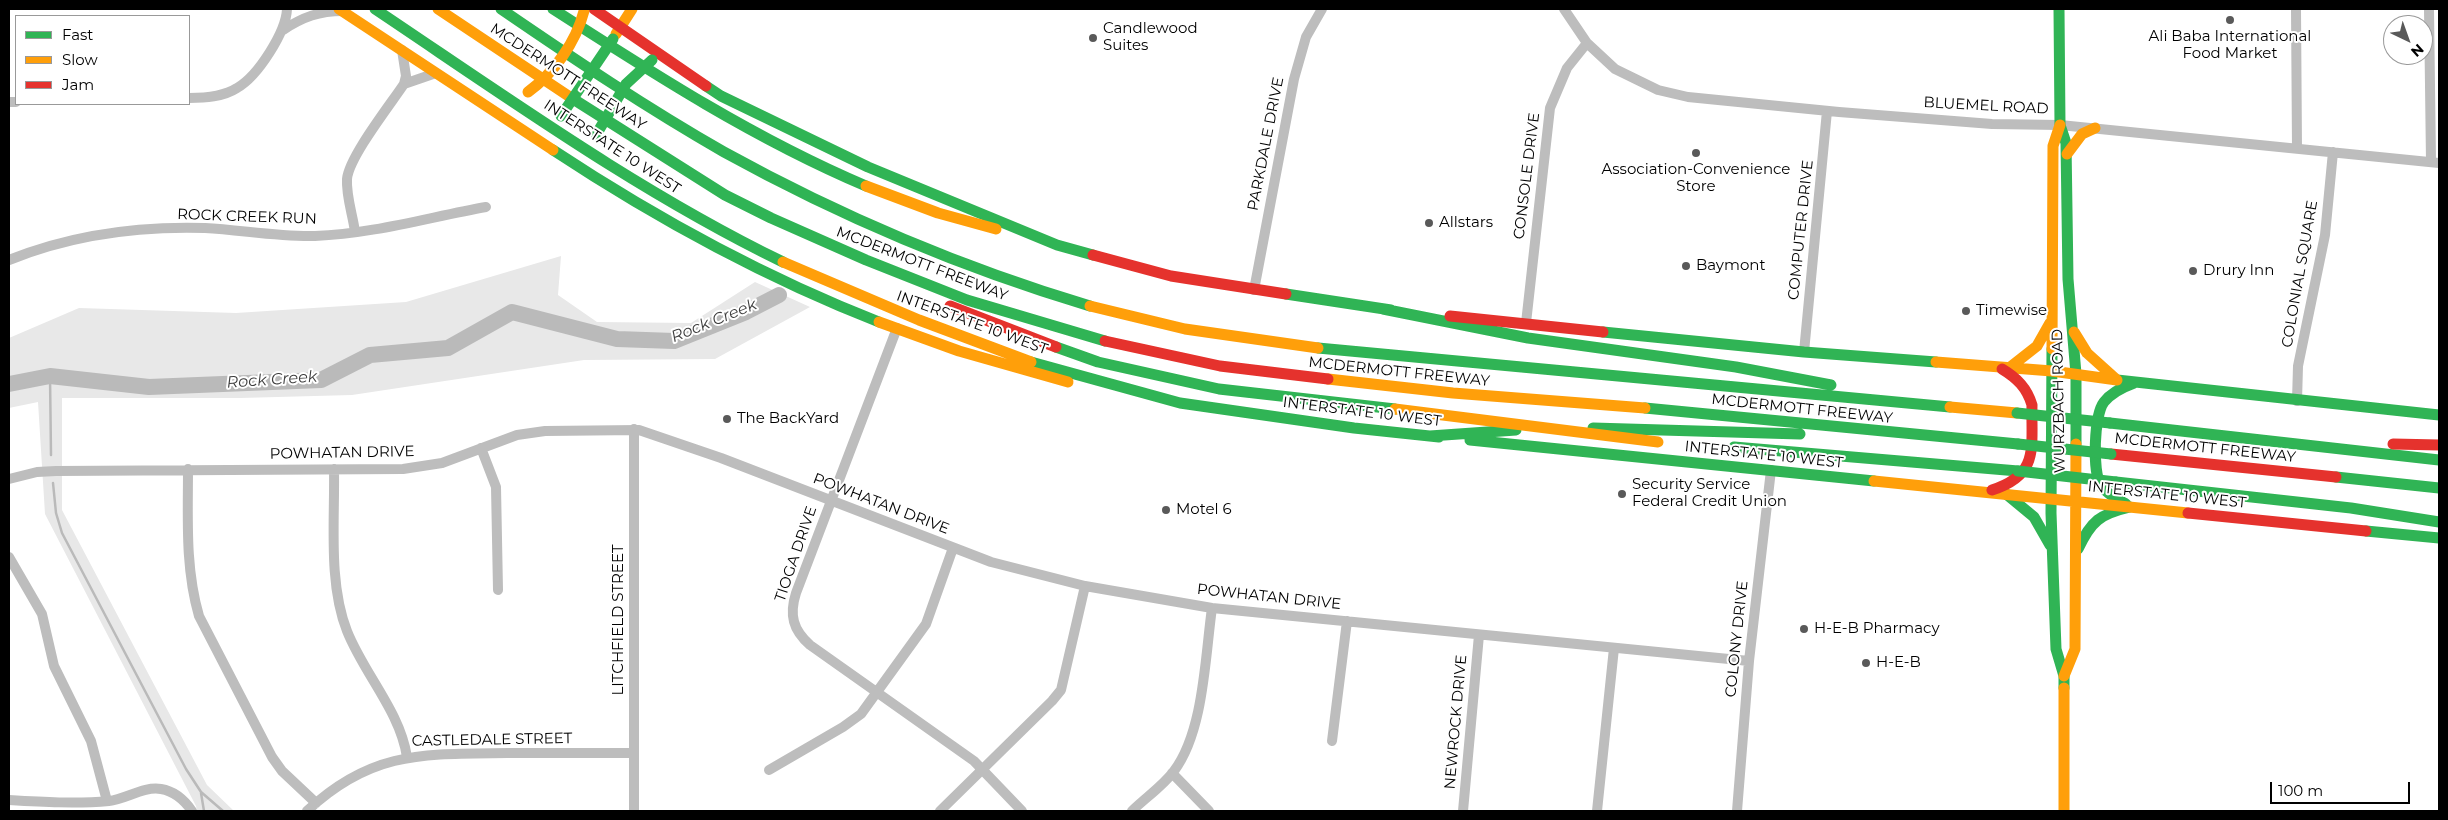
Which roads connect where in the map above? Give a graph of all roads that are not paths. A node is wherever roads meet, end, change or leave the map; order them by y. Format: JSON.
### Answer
{"nodes":[{"id":1,"x":287,"y":9,"type":"edge"},
{"id":2,"x":375,"y":9,"type":"edge"},
{"id":3,"x":438,"y":9,"type":"edge"},
{"id":4,"x":501,"y":9,"type":"edge"},
{"id":5,"x":553,"y":9,"type":"edge"},
{"id":6,"x":632,"y":9,"type":"edge"},
{"id":7,"x":1322,"y":9,"type":"edge"},
{"id":8,"x":1564,"y":9,"type":"edge"},
{"id":9,"x":2059,"y":9,"type":"edge"},
{"id":10,"x":2296,"y":9,"type":"edge"},
{"id":11,"x":2429,"y":9,"type":"edge"},
{"id":12,"x":341,"y":10,"type":"edge"},
{"id":13,"x":587,"y":10,"type":"edge"},
{"id":14,"x":621,"y":27,"type":"junction"},
{"id":15,"x":283,"y":30,"type":"junction"},
{"id":16,"x":1587,"y":43,"type":"junction"},
{"id":17,"x":402,"y":50,"type":"junction"},
{"id":18,"x":674,"y":63,"type":"junction"},
{"id":19,"x":436,"y":73,"type":"junction"},
{"id":20,"x":404,"y":84,"type":"junction"},
{"id":21,"x":498,"y":90,"type":"junction"},
{"id":22,"x":190,"y":98,"type":"edge"},
{"id":23,"x":1827,"y":111,"type":"junction"},
{"id":24,"x":2060,"y":125,"type":"junction"},
{"id":25,"x":552,"y":127,"type":"junction"},
{"id":26,"x":2095,"y":128,"type":"junction"},
{"id":27,"x":2296,"y":148,"type":"junction"},
{"id":28,"x":2333,"y":152,"type":"junction"},
{"id":29,"x":2066,"y":154,"type":"junction"},
{"id":30,"x":606,"y":163,"type":"junction"},
{"id":31,"x":2435,"y":163,"type":"edge"},
{"id":32,"x":486,"y":207,"type":"dead end"},
{"id":33,"x":355,"y":232,"type":"junction"},
{"id":34,"x":1058,"y":245,"type":"junction"},
{"id":35,"x":9,"y":260,"type":"edge"},
{"id":36,"x":866,"y":260,"type":"junction"},
{"id":37,"x":1254,"y":290,"type":"junction"},
{"id":38,"x":1383,"y":309,"type":"junction"},
{"id":39,"x":2051,"y":321,"type":"junction"},
{"id":40,"x":1526,"y":323,"type":"junction"},
{"id":41,"x":897,"y":328,"type":"junction"},
{"id":42,"x":2072,"y":330,"type":"junction"},
{"id":43,"x":1804,"y":352,"type":"junction"},
{"id":44,"x":2006,"y":369,"type":"junction"},
{"id":45,"x":2052,"y":371,"type":"junction"},
{"id":46,"x":2076,"y":374,"type":"junction"},
{"id":47,"x":2117,"y":380,"type":"junction"},
{"id":48,"x":2135,"y":383,"type":"junction"},
{"id":49,"x":1895,"y":401,"type":"junction"},
{"id":50,"x":2296,"y":401,"type":"junction"},
{"id":51,"x":1180,"y":404,"type":"junction"},
{"id":52,"x":2439,"y":415,"type":"edge"},
{"id":53,"x":634,"y":430,"type":"junction"},
{"id":54,"x":1893,"y":433,"type":"junction"},
{"id":55,"x":1430,"y":436,"type":"junction"},
{"id":56,"x":2248,"y":439,"type":"junction"},
{"id":57,"x":1663,"y":442,"type":"dead end"},
{"id":58,"x":2439,"y":445,"type":"edge"},
{"id":59,"x":1723,"y":446,"type":"dead end"},
{"id":60,"x":481,"y":448,"type":"junction"},
{"id":61,"x":2439,"y":460,"type":"edge"},
{"id":62,"x":188,"y":469,"type":"junction"},
{"id":63,"x":334,"y":469,"type":"junction"},
{"id":64,"x":1771,"y":470,"type":"junction"},
{"id":65,"x":9,"y":479,"type":"edge"},
{"id":66,"x":2439,"y":488,"type":"edge"},
{"id":67,"x":1989,"y":491,"type":"junction"},
{"id":68,"x":2005,"y":493,"type":"junction"},
{"id":69,"x":2051,"y":497,"type":"junction"},
{"id":70,"x":831,"y":500,"type":"junction"},
{"id":71,"x":2076,"y":500,"type":"junction"},
{"id":72,"x":2130,"y":506,"type":"junction"},
{"id":73,"x":2439,"y":522,"type":"edge"},
{"id":74,"x":2439,"y":538,"type":"edge"},
{"id":75,"x":953,"y":548,"type":"junction"},
{"id":76,"x":2052,"y":551,"type":"junction"},
{"id":77,"x":2075,"y":556,"type":"junction"},
{"id":78,"x":9,"y":557,"type":"edge"},
{"id":79,"x":1085,"y":586,"type":"junction"},
{"id":80,"x":498,"y":590,"type":"dead end"},
{"id":81,"x":1212,"y":608,"type":"junction"},
{"id":82,"x":1346,"y":621,"type":"junction"},
{"id":83,"x":1480,"y":635,"type":"junction"},
{"id":84,"x":1614,"y":648,"type":"junction"},
{"id":85,"x":1749,"y":661,"type":"junction"},
{"id":86,"x":2064,"y":676,"type":"junction"},
{"id":87,"x":877,"y":692,"type":"junction"},
{"id":88,"x":1332,"y":741,"type":"dead end"},
{"id":89,"x":633,"y":753,"type":"junction"},
{"id":90,"x":407,"y":757,"type":"junction"},
{"id":91,"x":769,"y":770,"type":"dead end"},
{"id":92,"x":982,"y":770,"type":"junction"},
{"id":93,"x":1172,"y":773,"type":"junction"},
{"id":94,"x":9,"y":800,"type":"edge"},
{"id":95,"x":107,"y":801,"type":"junction"},
{"id":96,"x":316,"y":803,"type":"junction"},
{"id":97,"x":192,"y":811,"type":"edge"},
{"id":98,"x":308,"y":811,"type":"edge"},
{"id":99,"x":634,"y":811,"type":"edge"},
{"id":100,"x":940,"y":811,"type":"edge"},
{"id":101,"x":1022,"y":811,"type":"edge"},
{"id":102,"x":1132,"y":811,"type":"edge"},
{"id":103,"x":1210,"y":811,"type":"edge"},
{"id":104,"x":1463,"y":811,"type":"edge"},
{"id":105,"x":1597,"y":811,"type":"edge"},
{"id":106,"x":1736,"y":811,"type":"edge"},
{"id":107,"x":2064,"y":811,"type":"edge"}],
"edges":[{"from":1,"to":15,"type":"street"},
{"from":2,"to":21,"type":"main road","name":"INTERSTATE 10 WEST"},
{"from":3,"to":36,"type":"main road","name":"MCDERMOTT FREEWAY"},
{"from":4,"to":49,"type":"main road","name":"MCDERMOTT FREEWAY"},
{"from":5,"to":34,"type":"main road"},
{"from":6,"to":14,"type":"main road"},
{"from":7,"to":37,"type":"street","name":"PARKDALE DRIVE"},
{"from":8,"to":16,"type":"street","name":"BLUEMEL ROAD"},
{"from":9,"to":24,"type":"main road","name":"WURZBACH ROAD"},
{"from":10,"to":27,"type":"street"},
{"from":11,"to":31,"type":"street"},
{"from":12,"to":15,"type":"street"},
{"from":12,"to":17,"type":"main road"},
{"from":13,"to":14,"type":"main road"},
{"from":13,"to":21,"type":"main road","bridge":true},
{"from":14,"to":18,"type":"main road"},
{"from":14,"to":25,"type":"main road","bridge":true},
{"from":15,"to":22,"type":"street"},
{"from":16,"to":23,"type":"street","name":"BLUEMEL ROAD"},
{"from":16,"to":40,"type":"street","name":"CONSOLE DRIVE"},
{"from":17,"to":19,"type":"main road"},
{"from":17,"to":20,"type":"street"},
{"from":18,"to":30,"type":"main road","bridge":true},
{"from":18,"to":34,"type":"main road"},
{"from":19,"to":20,"type":"street"},
{"from":19,"to":41,"type":"main road"},
{"from":20,"to":33,"type":"street"},
{"from":21,"to":25,"type":"main road","name":"INTERSTATE 10 WEST"},
{"from":23,"to":24,"type":"street","name":"BLUEMEL ROAD"},
{"from":23,"to":43,"type":"street","name":"COMPUTER DRIVE"},
{"from":24,"to":26,"type":"street","name":"BLUEMEL ROAD"},
{"from":24,"to":29,"type":"main road","name":"WURZBACH ROAD"},
{"from":24,"to":39,"type":"main road","name":"WURZBACH ROAD"},
{"from":25,"to":30,"type":"main road","name":"INTERSTATE 10 WEST"},
{"from":26,"to":27,"type":"street","name":"BLUEMEL ROAD"},
{"from":26,"to":29,"type":"main road"},
{"from":27,"to":28,"type":"street","name":"BLUEMEL ROAD"},
{"from":28,"to":31,"type":"street","name":"BLUEMEL ROAD"},
{"from":28,"to":50,"type":"street","name":"COLONIAL SQUARE"},
{"from":29,"to":42,"type":"main road","name":"WURZBACH ROAD"},
{"from":30,"to":51,"type":"main road","name":"INTERSTATE 10 WEST"},
{"from":32,"to":33,"type":"street","name":"ROCK CREEK RUN"},
{"from":33,"to":35,"type":"street","name":"ROCK CREEK RUN"},
{"from":34,"to":37,"type":"main road"},
{"from":36,"to":54,"type":"main road","name":"MCDERMOTT FREEWAY"},
{"from":36,"to":57,"type":"main road","bridge":true},
{"from":37,"to":38,"type":"main road"},
{"from":38,"to":40,"type":"main road"},
{"from":38,"to":49,"type":"main road"},
{"from":39,"to":44,"type":"main road"},
{"from":39,"to":45,"type":"main road","name":"WURZBACH ROAD"},
{"from":40,"to":43,"type":"main road"},
{"from":41,"to":51,"type":"main road"},
{"from":41,"to":70,"type":"street","name":"TIOGA DRIVE"},
{"from":42,"to":46,"type":"main road","name":"WURZBACH ROAD"},
{"from":42,"to":47,"type":"main road"},
{"from":43,"to":44,"type":"main road"},
{"from":44,"to":45,"type":"main road"},
{"from":44,"to":67,"type":"main road"},
{"from":45,"to":46,"type":"main road"},
{"from":45,"to":69,"type":"main road","name":"WURZBACH ROAD"},
{"from":46,"to":47,"type":"main road"},
{"from":46,"to":71,"type":"main road","name":"WURZBACH ROAD"},
{"from":47,"to":48,"type":"main road"},
{"from":48,"to":50,"type":"main road"},
{"from":48,"to":72,"type":"main road"},
{"from":49,"to":56,"type":"main road","name":"MCDERMOTT FREEWAY","bridge":true},
{"from":50,"to":52,"type":"main road"},
{"from":51,"to":55,"type":"main road","name":"INTERSTATE 10 WEST"},
{"from":53,"to":60,"type":"street","name":"POWHATAN DRIVE"},
{"from":53,"to":70,"type":"street","name":"POWHATAN DRIVE"},
{"from":53,"to":89,"type":"street","name":"LITCHFIELD STREET"},
{"from":54,"to":55,"type":"main road"},
{"from":54,"to":66,"type":"main road","name":"MCDERMOTT FREEWAY","bridge":true},
{"from":55,"to":64,"type":"main road","name":"INTERSTATE 10 WEST"},
{"from":56,"to":58,"type":"main road"},
{"from":56,"to":61,"type":"main road","name":"MCDERMOTT FREEWAY"},
{"from":59,"to":73,"type":"main road","bridge":true},
{"from":60,"to":63,"type":"street","name":"POWHATAN DRIVE"},
{"from":60,"to":80,"type":"street"},
{"from":62,"to":63,"type":"street","name":"POWHATAN DRIVE"},
{"from":62,"to":65,"type":"street","name":"POWHATAN DRIVE"},
{"from":62,"to":96,"type":"street"},
{"from":63,"to":90,"type":"street"},
{"from":64,"to":67,"type":"main road","name":"INTERSTATE 10 WEST"},
{"from":64,"to":85,"type":"street","name":"COLONY DRIVE"},
{"from":67,"to":68,"type":"main road","name":"INTERSTATE 10 WEST"},
{"from":68,"to":69,"type":"main road","name":"INTERSTATE 10 WEST"},
{"from":68,"to":76,"type":"main road"},
{"from":69,"to":71,"type":"main road","name":"INTERSTATE 10 WEST"},
{"from":69,"to":76,"type":"main road","name":"WURZBACH ROAD"},
{"from":70,"to":75,"type":"street","name":"POWHATAN DRIVE"},
{"from":70,"to":87,"type":"street","name":"TIOGA DRIVE"},
{"from":71,"to":72,"type":"main road","name":"INTERSTATE 10 WEST"},
{"from":71,"to":77,"type":"main road","name":"WURZBACH ROAD"},
{"from":72,"to":74,"type":"main road","name":"INTERSTATE 10 WEST"},
{"from":72,"to":77,"type":"main road"},
{"from":75,"to":79,"type":"street","name":"POWHATAN DRIVE"},
{"from":75,"to":87,"type":"street"},
{"from":76,"to":86,"type":"main road","name":"WURZBACH ROAD"},
{"from":77,"to":86,"type":"main road","name":"WURZBACH ROAD"},
{"from":78,"to":95,"type":"street"},
{"from":79,"to":81,"type":"street","name":"POWHATAN DRIVE"},
{"from":79,"to":92,"type":"street"},
{"from":81,"to":82,"type":"street","name":"POWHATAN DRIVE"},
{"from":81,"to":93,"type":"street"},
{"from":82,"to":83,"type":"street","name":"POWHATAN DRIVE"},
{"from":82,"to":88,"type":"street"},
{"from":83,"to":84,"type":"street","name":"POWHATAN DRIVE"},
{"from":83,"to":104,"type":"street","name":"NEWROCK DRIVE"},
{"from":84,"to":85,"type":"street","name":"POWHATAN DRIVE"},
{"from":84,"to":105,"type":"street"},
{"from":85,"to":106,"type":"street","name":"COLONY DRIVE"},
{"from":86,"to":107,"type":"main road","name":"WURZBACH ROAD"},
{"from":87,"to":91,"type":"street"},
{"from":87,"to":92,"type":"street","name":"TIOGA DRIVE"},
{"from":89,"to":90,"type":"street","name":"CASTLEDALE STREET"},
{"from":89,"to":99,"type":"street","name":"LITCHFIELD STREET"},
{"from":90,"to":96,"type":"street","name":"CASTLEDALE STREET"},
{"from":92,"to":100,"type":"street"},
{"from":92,"to":101,"type":"street","name":"TIOGA DRIVE"},
{"from":93,"to":102,"type":"street"},
{"from":93,"to":103,"type":"street"},
{"from":94,"to":95,"type":"street"},
{"from":95,"to":97,"type":"street"},
{"from":96,"to":98,"type":"street","name":"CASTLEDALE STREET"}]}
